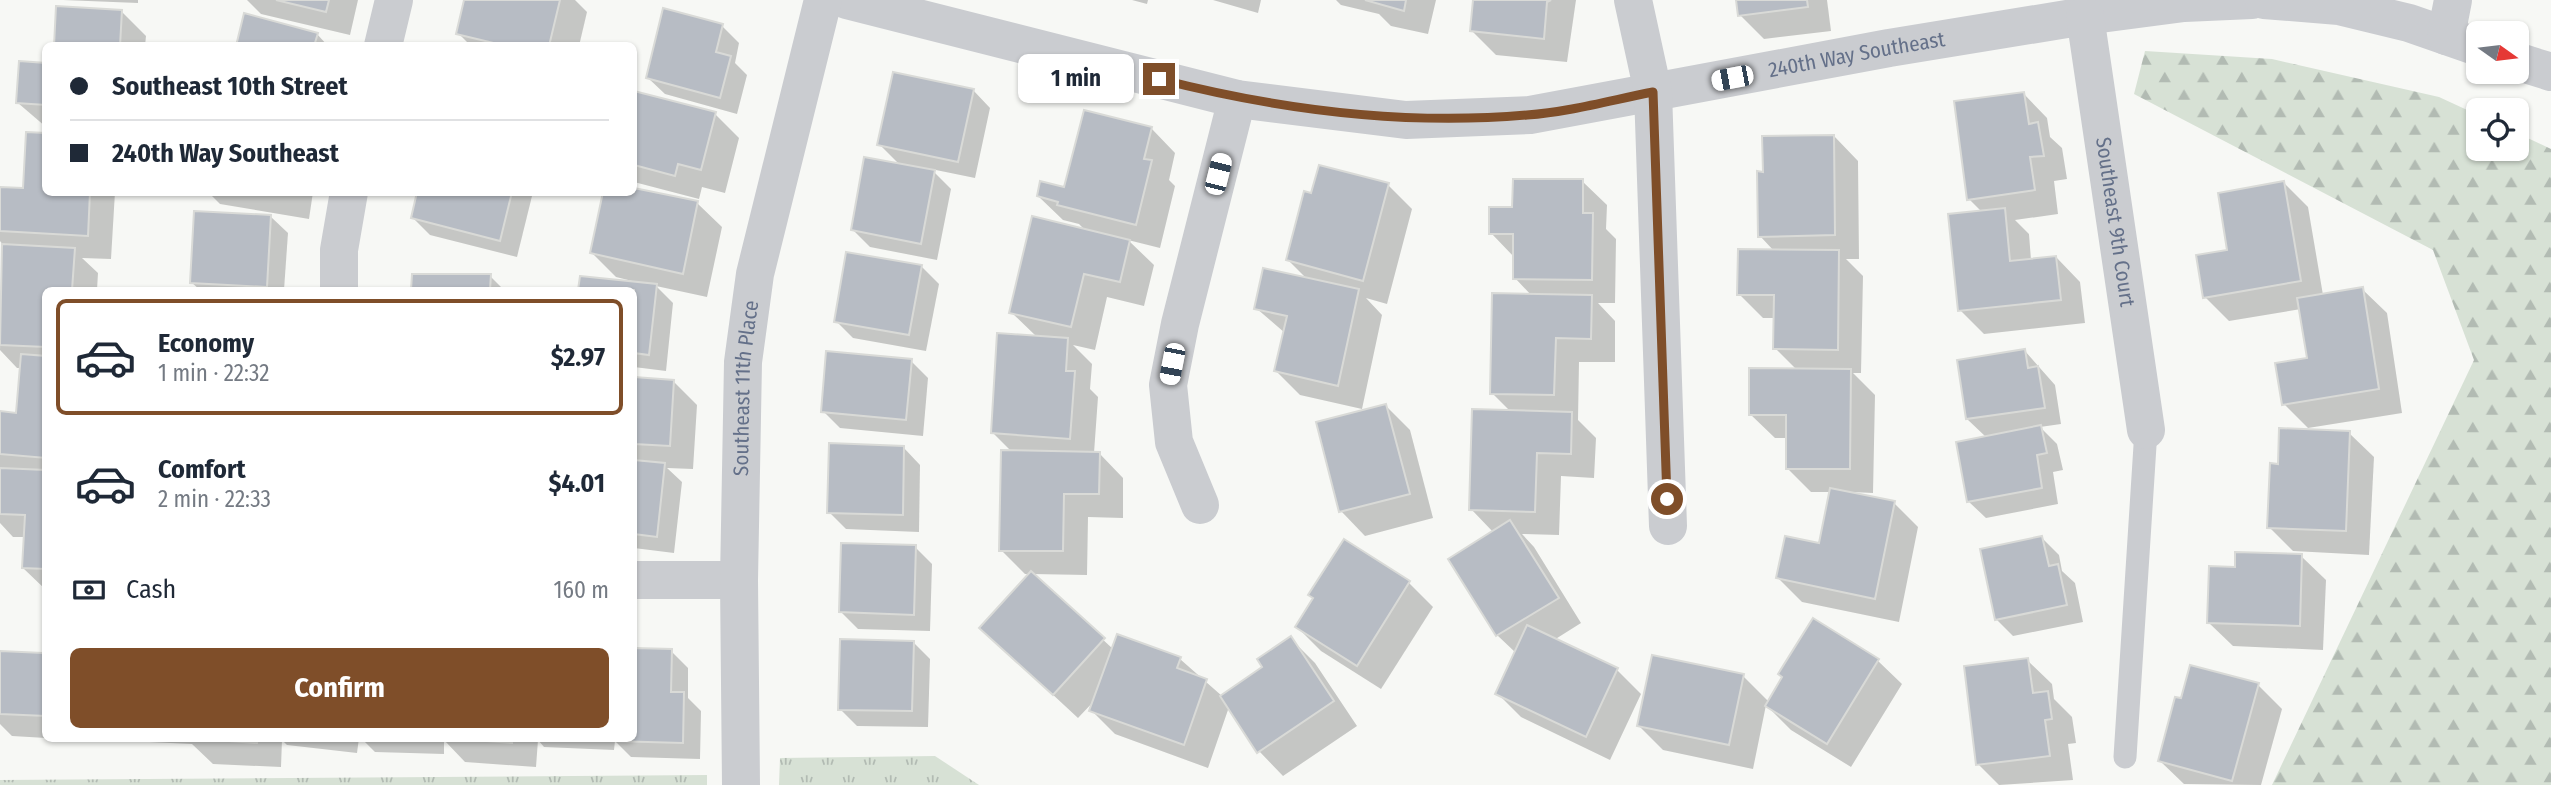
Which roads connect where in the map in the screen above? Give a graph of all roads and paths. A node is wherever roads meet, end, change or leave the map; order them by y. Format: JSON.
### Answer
{"nodes":[{"id":1,"x":394,"y":0,"type":"edge"},
{"id":2,"x":823,"y":0,"type":"edge"},
{"id":3,"x":847,"y":0,"type":"edge"},
{"id":4,"x":1633,"y":0,"type":"edge"},
{"id":5,"x":2252,"y":0,"type":"edge"},
{"id":6,"x":2264,"y":0,"type":"edge"},
{"id":7,"x":2395,"y":9,"type":"edge"},
{"id":8,"x":2085,"y":16,"type":"junction"},
{"id":9,"x":2459,"y":28,"type":"edge"},
{"id":10,"x":384,"y":42,"type":"edge"},
{"id":11,"x":2529,"y":65,"type":"edge"},
{"id":12,"x":2551,"y":72,"type":"edge"},
{"id":13,"x":1653,"y":92,"type":"junction"},
{"id":14,"x":1237,"y":99,"type":"junction"},
{"id":15,"x":348,"y":196,"type":"edge"},
{"id":16,"x":338,"y":287,"type":"edge"},
{"id":17,"x":2146,"y":430,"type":"joint"},
{"id":18,"x":1200,"y":505,"type":"dead end"},
{"id":19,"x":1668,"y":526,"type":"dead end"},
{"id":20,"x":637,"y":580,"type":"edge"},
{"id":21,"x":739,"y":580,"type":"junction"},
{"id":22,"x":2125,"y":757,"type":"dead end"},
{"id":23,"x":741,"y":785,"type":"edge"}],
"edges":[{"from":1,"to":10,"type":"street"},
{"from":2,"to":21,"type":"street","name":"Southeast 11th Place"},
{"from":3,"to":14,"type":"street","name":"240th Way Southeast"},
{"from":4,"to":13,"type":"street"},
{"from":5,"to":8,"type":"street","name":"240th Way Southeast"},
{"from":6,"to":7,"type":"street"},
{"from":7,"to":9,"type":"street"},
{"from":8,"to":13,"type":"street","name":"240th Way Southeast"},
{"from":8,"to":17,"type":"street","name":"Southeast 9th Court"},
{"from":11,"to":12,"type":"street"},
{"from":13,"to":14,"type":"street","name":"240th Way Southeast"},
{"from":13,"to":19,"type":"street"},
{"from":14,"to":18,"type":"street"},
{"from":15,"to":16,"type":"street"},
{"from":17,"to":22,"type":"lane"},
{"from":20,"to":21,"type":"street"},
{"from":21,"to":23,"type":"street","name":"Southeast 11th Place"}]}
